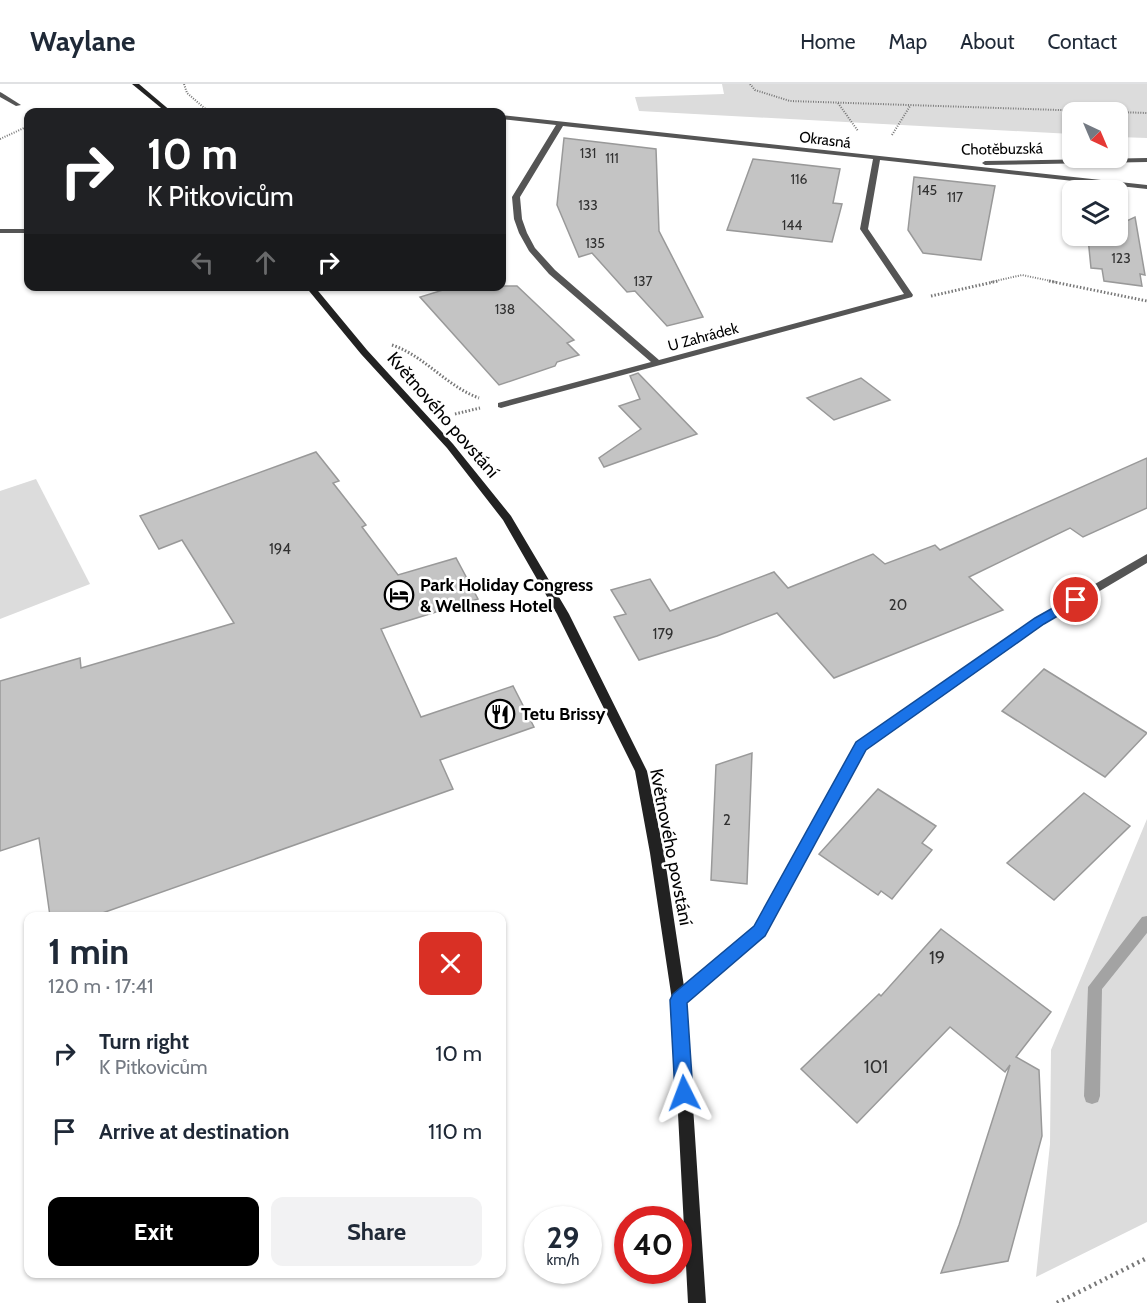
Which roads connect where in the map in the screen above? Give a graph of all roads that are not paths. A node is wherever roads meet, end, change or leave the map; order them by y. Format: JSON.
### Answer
{"nodes":[{"id":1,"x":136,"y":84,"type":"edge"},
{"id":2,"x":0,"y":94,"type":"edge"},
{"id":3,"x":18,"y":105,"type":"dead end"},
{"id":4,"x":164,"y":108,"type":"edge"},
{"id":5,"x":506,"y":118,"type":"edge"},
{"id":6,"x":561,"y":123,"type":"junction"},
{"id":7,"x":877,"y":159,"type":"junction"},
{"id":8,"x":1147,"y":160,"type":"edge"},
{"id":9,"x":929,"y":164,"type":"junction"},
{"id":10,"x":1147,"y":187,"type":"edge"},
{"id":11,"x":0,"y":231,"type":"edge"},
{"id":12,"x":24,"y":231,"type":"edge"},
{"id":13,"x":313,"y":291,"type":"edge"},
{"id":14,"x":657,"y":363,"type":"junction"},
{"id":15,"x":501,"y":405,"type":"dead end"},
{"id":16,"x":1147,"y":558,"type":"edge"},
{"id":17,"x":679,"y":1000,"type":"junction"},
{"id":18,"x":697,"y":1303,"type":"edge"}],
"edges":[{"from":1,"to":4,"type":"street"},
{"from":2,"to":3,"type":"street"},
{"from":5,"to":6,"type":"street","name":"Okrasná"},
{"from":6,"to":7,"type":"street","name":"Okrasná"},
{"from":6,"to":14,"type":"street","name":"U Zahrádek"},
{"from":7,"to":9,"type":"street","name":"Okrasná"},
{"from":7,"to":14,"type":"street","name":"U Zahrádek"},
{"from":8,"to":9,"type":"street","name":"Chotěbuzská"},
{"from":9,"to":10,"type":"street","name":"Okrasná"},
{"from":11,"to":12,"type":"street"},
{"from":13,"to":17,"type":"street","name":"Květnového povstání"},
{"from":14,"to":15,"type":"street"},
{"from":16,"to":17,"type":"street"},
{"from":17,"to":18,"type":"street","name":"Květnového povstání"}]}
